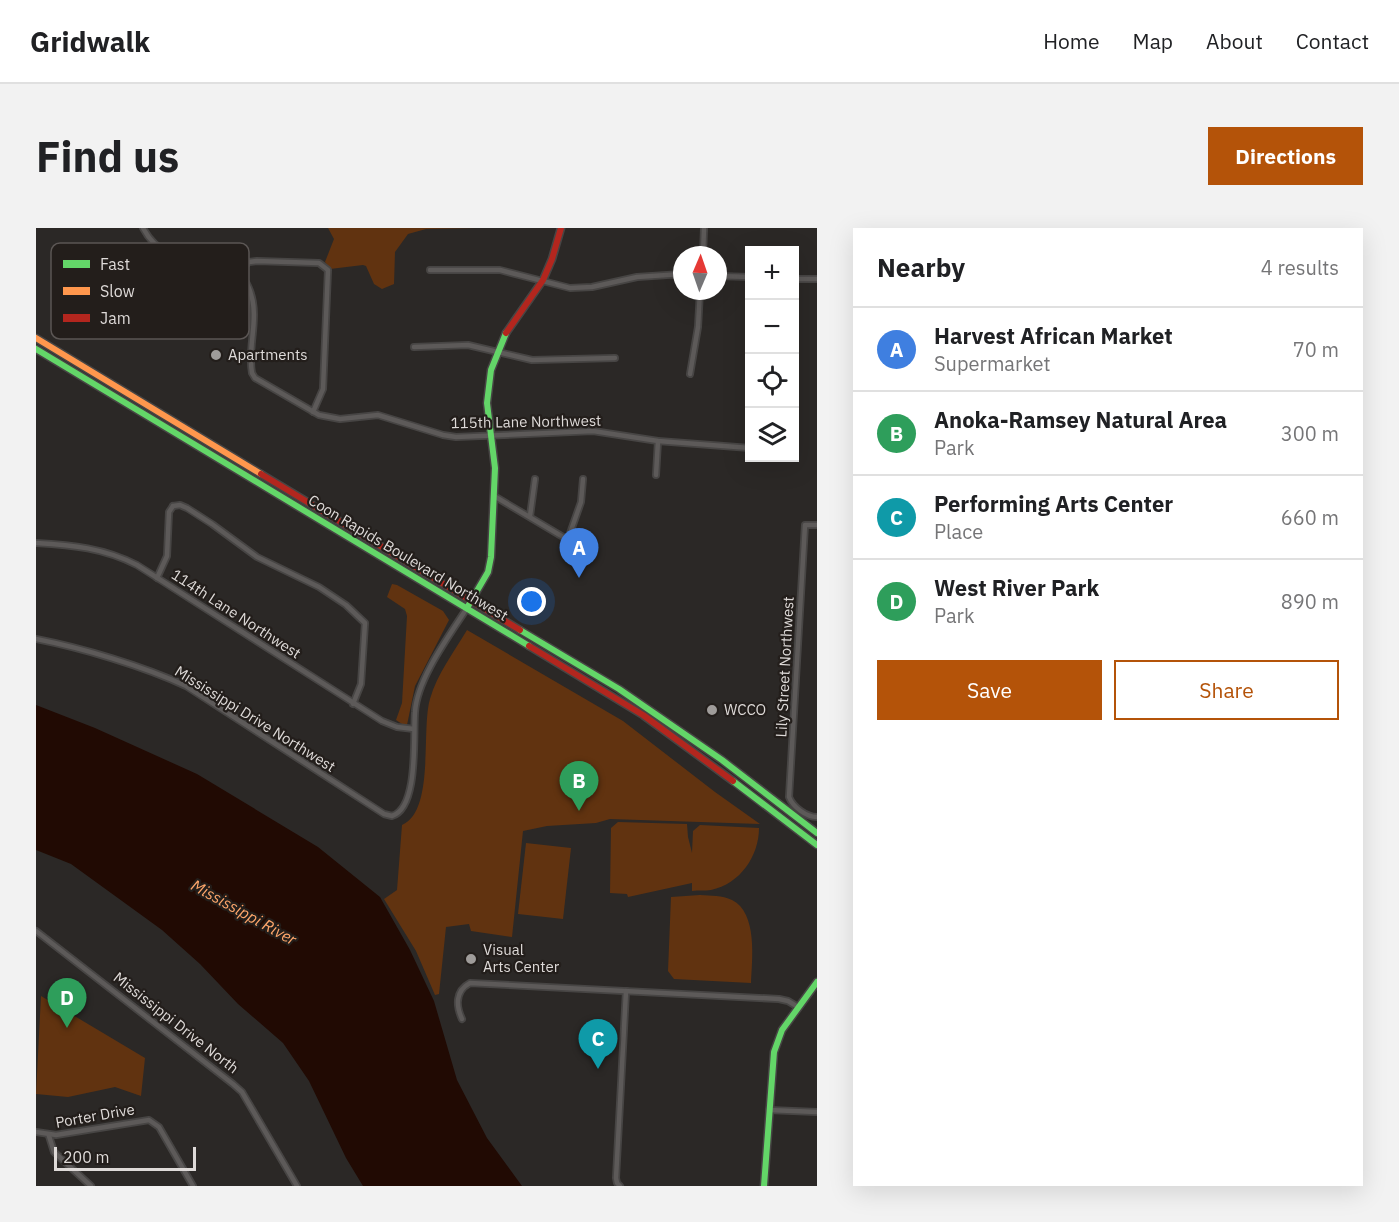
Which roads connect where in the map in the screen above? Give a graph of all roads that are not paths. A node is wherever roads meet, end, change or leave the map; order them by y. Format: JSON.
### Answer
{"nodes":[{"id":1,"x":143,"y":228,"type":"edge"},
{"id":2,"x":561,"y":228,"type":"edge"},
{"id":3,"x":704,"y":228,"type":"edge"},
{"id":4,"x":153,"y":243,"type":"edge"},
{"id":5,"x":703,"y":246,"type":"edge"},
{"id":6,"x":249,"y":262,"type":"edge"},
{"id":7,"x":430,"y":270,"type":"dead end"},
{"id":8,"x":673,"y":275,"type":"edge"},
{"id":9,"x":727,"y":276,"type":"edge"},
{"id":10,"x":745,"y":277,"type":"edge"},
{"id":11,"x":799,"y":279,"type":"edge"},
{"id":12,"x":817,"y":279,"type":"edge"},
{"id":13,"x":543,"y":280,"type":"junction"},
{"id":14,"x":249,"y":289,"type":"edge"},
{"id":15,"x":700,"y":300,"type":"edge"},
{"id":16,"x":36,"y":338,"type":"edge"},
{"id":17,"x":414,"y":347,"type":"dead end"},
{"id":18,"x":36,"y":349,"type":"edge"},
{"id":19,"x":497,"y":353,"type":"junction"},
{"id":20,"x":615,"y":358,"type":"dead end"},
{"id":21,"x":690,"y":374,"type":"dead end"},
{"id":22,"x":313,"y":412,"type":"junction"},
{"id":23,"x":490,"y":435,"type":"junction"},
{"id":24,"x":658,"y":441,"type":"junction"},
{"id":25,"x":745,"y":448,"type":"edge"},
{"id":26,"x":656,"y":475,"type":"dead end"},
{"id":27,"x":536,"y":479,"type":"dead end"},
{"id":28,"x":582,"y":479,"type":"dead end"},
{"id":29,"x":494,"y":496,"type":"junction"},
{"id":30,"x":169,"y":498,"type":"dead end"},
{"id":31,"x":173,"y":506,"type":"junction"},
{"id":32,"x":530,"y":516,"type":"junction"},
{"id":33,"x":817,"y":525,"type":"edge"},
{"id":34,"x":568,"y":539,"type":"junction"},
{"id":35,"x":36,"y":543,"type":"edge"},
{"id":36,"x":580,"y":547,"type":"dead end"},
{"id":37,"x":157,"y":578,"type":"junction"},
{"id":38,"x":472,"y":599,"type":"junction"},
{"id":39,"x":467,"y":608,"type":"junction"},
{"id":40,"x":36,"y":639,"type":"edge"},
{"id":41,"x":353,"y":704,"type":"junction"},
{"id":42,"x":414,"y":729,"type":"junction"},
{"id":43,"x":817,"y":817,"type":"edge"},
{"id":44,"x":817,"y":833,"type":"edge"},
{"id":45,"x":817,"y":845,"type":"edge"},
{"id":46,"x":36,"y":931,"type":"edge"},
{"id":47,"x":817,"y":982,"type":"edge"},
{"id":48,"x":626,"y":991,"type":"junction"},
{"id":49,"x":798,"y":1007,"type":"junction"},
{"id":50,"x":462,"y":1019,"type":"dead end"},
{"id":51,"x":769,"y":1110,"type":"junction"},
{"id":52,"x":817,"y":1112,"type":"edge"},
{"id":53,"x":36,"y":1132,"type":"edge"},
{"id":54,"x":49,"y":1136,"type":"junction"},
{"id":55,"x":91,"y":1186,"type":"edge"},
{"id":56,"x":193,"y":1186,"type":"edge"},
{"id":57,"x":297,"y":1186,"type":"edge"},
{"id":58,"x":621,"y":1186,"type":"edge"},
{"id":59,"x":764,"y":1186,"type":"edge"}],
"edges":[{"from":1,"to":4,"type":"street"},
{"from":2,"to":13,"type":"main road"},
{"from":3,"to":5,"type":"street"},
{"from":6,"to":22,"type":"street"},
{"from":7,"to":13,"type":"street"},
{"from":8,"to":13,"type":"street"},
{"from":9,"to":10,"type":"street"},
{"from":11,"to":12,"type":"street"},
{"from":13,"to":19,"type":"main road"},
{"from":14,"to":22,"type":"street","name":"115th Lane Northwest"},
{"from":15,"to":21,"type":"street"},
{"from":16,"to":38,"type":"main road","name":"Coon Rapids Boulevard Northwest"},
{"from":17,"to":19,"type":"street"},
{"from":18,"to":39,"type":"main road","name":"Coon Rapids Boulevard Northwest"},
{"from":19,"to":20,"type":"street"},
{"from":19,"to":23,"type":"main road"},
{"from":22,"to":23,"type":"street","name":"115th Lane Northwest"},
{"from":23,"to":24,"type":"street","name":"115th Lane Northwest"},
{"from":23,"to":29,"type":"main road"},
{"from":24,"to":25,"type":"street","name":"115th Lane Northwest"},
{"from":24,"to":26,"type":"street"},
{"from":27,"to":32,"type":"street"},
{"from":28,"to":34,"type":"street"},
{"from":29,"to":32,"type":"street"},
{"from":29,"to":38,"type":"main road"},
{"from":30,"to":31,"type":"street"},
{"from":31,"to":37,"type":"street"},
{"from":31,"to":41,"type":"street"},
{"from":32,"to":34,"type":"street"},
{"from":33,"to":43,"type":"street","name":"Lily Street Northwest"},
{"from":34,"to":36,"type":"street"},
{"from":35,"to":37,"type":"street","name":"114th Lane Northwest"},
{"from":37,"to":41,"type":"street","name":"114th Lane Northwest"},
{"from":38,"to":39,"type":"main road"},
{"from":38,"to":44,"type":"main road","name":"Coon Rapids Boulevard Northwest"},
{"from":39,"to":42,"type":"street"},
{"from":39,"to":45,"type":"main road","name":"Coon Rapids Boulevard Northwest"},
{"from":40,"to":42,"type":"street","name":"Mississippi Drive Northwest"},
{"from":41,"to":42,"type":"street","name":"114th Lane Northwest"},
{"from":46,"to":57,"type":"street","name":"Mississippi Drive North"},
{"from":47,"to":49,"type":"main road"},
{"from":48,"to":49,"type":"street"},
{"from":48,"to":50,"type":"street"},
{"from":48,"to":58,"type":"street"},
{"from":49,"to":51,"type":"main road"},
{"from":51,"to":52,"type":"street"},
{"from":51,"to":59,"type":"main road"},
{"from":53,"to":54,"type":"street","name":"Porter Drive"},
{"from":54,"to":55,"type":"street"},
{"from":54,"to":56,"type":"street","name":"Porter Drive"}]}
